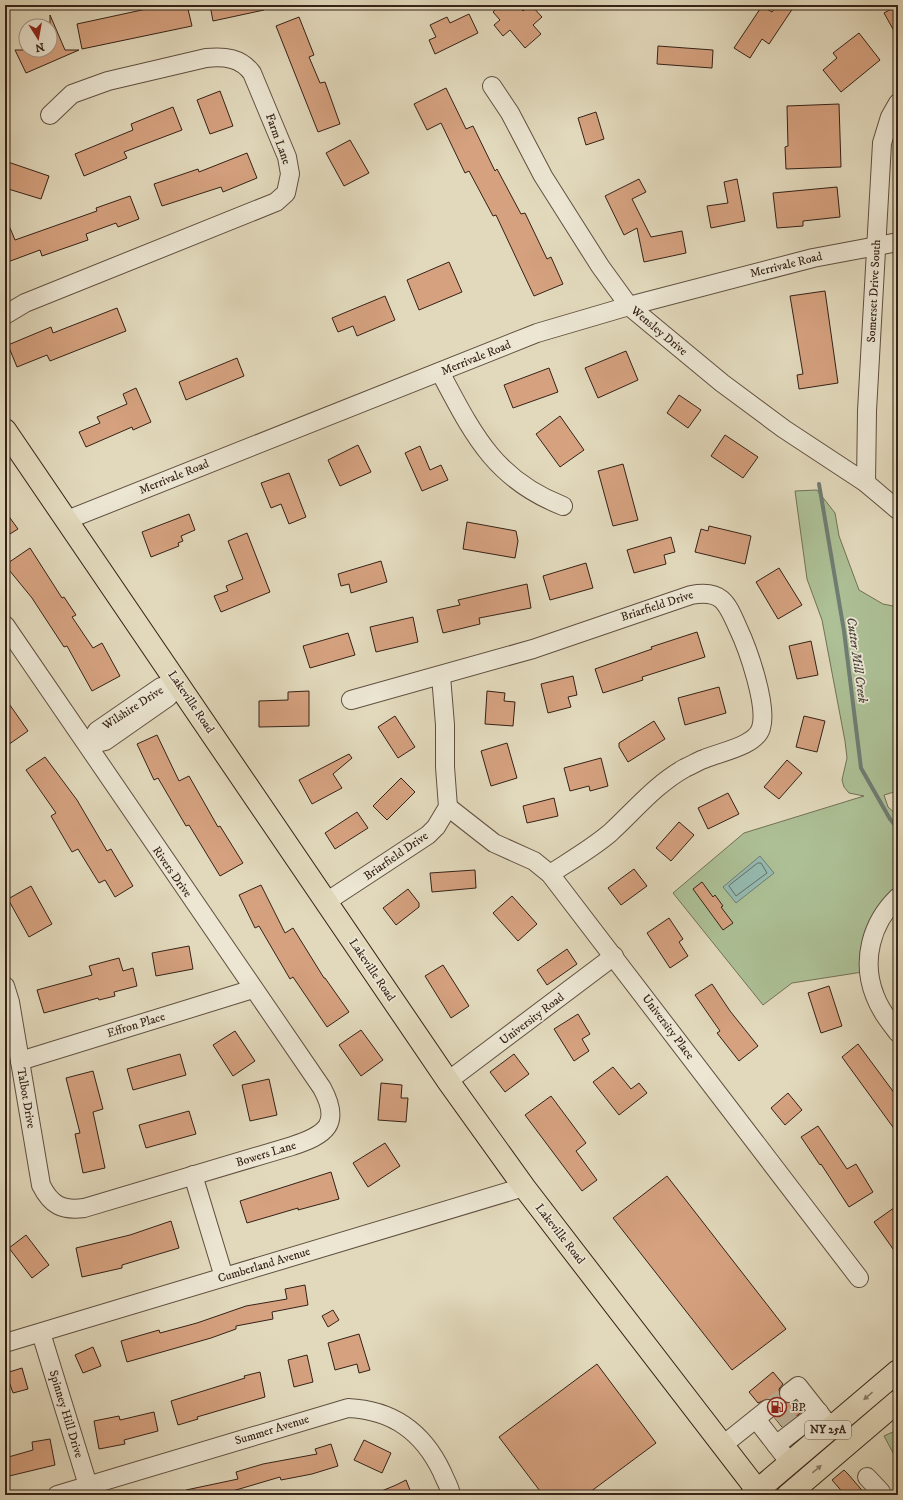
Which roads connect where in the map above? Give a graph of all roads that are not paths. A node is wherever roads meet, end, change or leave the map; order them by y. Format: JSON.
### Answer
{"nodes":[{"id":1,"x":492,"y":86,"type":"dead end"},
{"id":2,"x":898,"y":103,"type":"edge"},
{"id":3,"x":50,"y":115,"type":"dead end"},
{"id":4,"x":898,"y":242,"type":"edge"},
{"id":5,"x":876,"y":246,"type":"junction"},
{"id":6,"x":5,"y":301,"type":"edge"},
{"id":7,"x":25,"y":303,"type":"junction"},
{"id":8,"x":629,"y":306,"type":"junction"},
{"id":9,"x":5,"y":314,"type":"edge"},
{"id":10,"x":440,"y":372,"type":"junction"},
{"id":11,"x":5,"y":430,"type":"edge"},
{"id":12,"x":866,"y":483,"type":"junction"},
{"id":13,"x":563,"y":506,"type":"dead end"},
{"id":14,"x":898,"y":510,"type":"edge"},
{"id":15,"x":67,"y":520,"type":"junction"},
{"id":16,"x":5,"y":625,"type":"edge"},
{"id":17,"x":441,"y":676,"type":"junction"},
{"id":18,"x":179,"y":683,"type":"junction"},
{"id":19,"x":351,"y":700,"type":"dead end"},
{"id":20,"x":88,"y":746,"type":"junction"},
{"id":21,"x":448,"y":807,"type":"junction"},
{"id":22,"x":550,"y":874,"type":"junction"},
{"id":23,"x":898,"y":897,"type":"edge"},
{"id":24,"x":326,"y":902,"type":"junction"},
{"id":25,"x":614,"y":956,"type":"junction"},
{"id":26,"x":5,"y":986,"type":"edge"},
{"id":27,"x":253,"y":989,"type":"junction"},
{"id":28,"x":898,"y":1033,"type":"edge"},
{"id":29,"x":20,"y":1061,"type":"junction"},
{"id":30,"x":448,"y":1081,"type":"junction"},
{"id":31,"x":330,"y":1121,"type":"joint"},
{"id":32,"x":194,"y":1175,"type":"junction"},
{"id":33,"x":524,"y":1187,"type":"junction"},
{"id":34,"x":57,"y":1206,"type":"joint"},
{"id":35,"x":224,"y":1277,"type":"junction"},
{"id":36,"x":859,"y":1278,"type":"dead end"},
{"id":37,"x":41,"y":1333,"type":"junction"},
{"id":38,"x":5,"y":1343,"type":"edge"},
{"id":39,"x":898,"y":1370,"type":"edge"},
{"id":40,"x":898,"y":1402,"type":"edge"},
{"id":41,"x":809,"y":1407,"type":"junction"},
{"id":42,"x":769,"y":1426,"type":"junction"},
{"id":43,"x":723,"y":1445,"type":"junction"},
{"id":44,"x":790,"y":1463,"type":"junction"},
{"id":45,"x":867,"y":1477,"type":"dead end"},
{"id":46,"x":90,"y":1490,"type":"edge"},
{"id":47,"x":757,"y":1493,"type":"edge"},
{"id":48,"x":57,"y":1495,"type":"edge"},
{"id":49,"x":451,"y":1495,"type":"edge"},
{"id":50,"x":788,"y":1495,"type":"edge"},
{"id":51,"x":878,"y":1495,"type":"edge"}],
"edges":[{"from":1,"to":8,"type":"street","name":"Wensley Drive"},
{"from":2,"to":5,"type":"street","name":"Somerset Drive South"},
{"from":3,"to":7,"type":"street","name":"Farm Lane"},
{"from":4,"to":5,"type":"street","name":"Merrivale Road"},
{"from":5,"to":8,"type":"street","name":"Merrivale Road"},
{"from":5,"to":12,"type":"street","name":"Somerset Drive South"},
{"from":6,"to":7,"type":"street","name":"Farm Lane"},
{"from":7,"to":9,"type":"street","name":"Farm Lane"},
{"from":8,"to":10,"type":"street","name":"Merrivale Road"},
{"from":8,"to":12,"type":"street","name":"Wensley Drive"},
{"from":10,"to":13,"type":"street"},
{"from":10,"to":15,"type":"street","name":"Merrivale Road"},
{"from":11,"to":15,"type":"main road","name":"Lakeville Road"},
{"from":12,"to":14,"type":"street","name":"Wensley Drive"},
{"from":15,"to":18,"type":"main road","name":"Lakeville Road"},
{"from":16,"to":20,"type":"street","name":"Rivers Drive"},
{"from":17,"to":19,"type":"street","name":"Briarfield Drive"},
{"from":17,"to":21,"type":"street"},
{"from":17,"to":22,"type":"street","name":"Briarfield Drive"},
{"from":18,"to":20,"type":"street","name":"Wilshire Drive"},
{"from":18,"to":24,"type":"main road","name":"Lakeville Road"},
{"from":20,"to":27,"type":"street","name":"Rivers Drive"},
{"from":21,"to":22,"type":"street","name":"University Place"},
{"from":21,"to":24,"type":"street","name":"Briarfield Drive"},
{"from":22,"to":25,"type":"street","name":"University Place"},
{"from":23,"to":28,"type":"street"},
{"from":24,"to":30,"type":"main road","name":"Lakeville Road"},
{"from":25,"to":30,"type":"street","name":"University Road"},
{"from":25,"to":36,"type":"street","name":"University Place"},
{"from":26,"to":29,"type":"street","name":"Talbot Drive"},
{"from":27,"to":29,"type":"street","name":"Effron Place"},
{"from":27,"to":31,"type":"street","name":"Rivers Drive"},
{"from":29,"to":34,"type":"street","name":"Talbot Drive"},
{"from":30,"to":33,"type":"main road","name":"Lakeville Road"},
{"from":31,"to":32,"type":"street","name":"Bowers Lane"},
{"from":32,"to":34,"type":"street","name":"Bowers Lane"},
{"from":32,"to":35,"type":"street"},
{"from":33,"to":35,"type":"street","name":"Cumberland Avenue"},
{"from":33,"to":43,"type":"main road","name":"Lakeville Road"},
{"from":35,"to":37,"type":"street","name":"Cumberland Avenue"},
{"from":37,"to":38,"type":"street","name":"Cumberland Avenue"},
{"from":37,"to":46,"type":"street","name":"Spinney Hill Drive"},
{"from":39,"to":41,"type":"main road","number":"NY 25A","one_way":true},
{"from":50,"to":40,"type":"main road","number":"NY 25A","one_way":true},
{"from":41,"to":42,"type":"street"},
{"from":41,"to":44,"type":"main road","number":"NY 25A"},
{"from":42,"to":43,"type":"street"},
{"from":42,"to":44,"type":"street"},
{"from":43,"to":47,"type":"main road","name":"Lakeville Road"},
{"from":44,"to":47,"type":"main road","number":"NY 25A"},
{"from":45,"to":51,"type":"street"},
{"from":46,"to":48,"type":"street","name":"Summer Avenue"},
{"from":46,"to":49,"type":"street","name":"Summer Avenue"}]}
